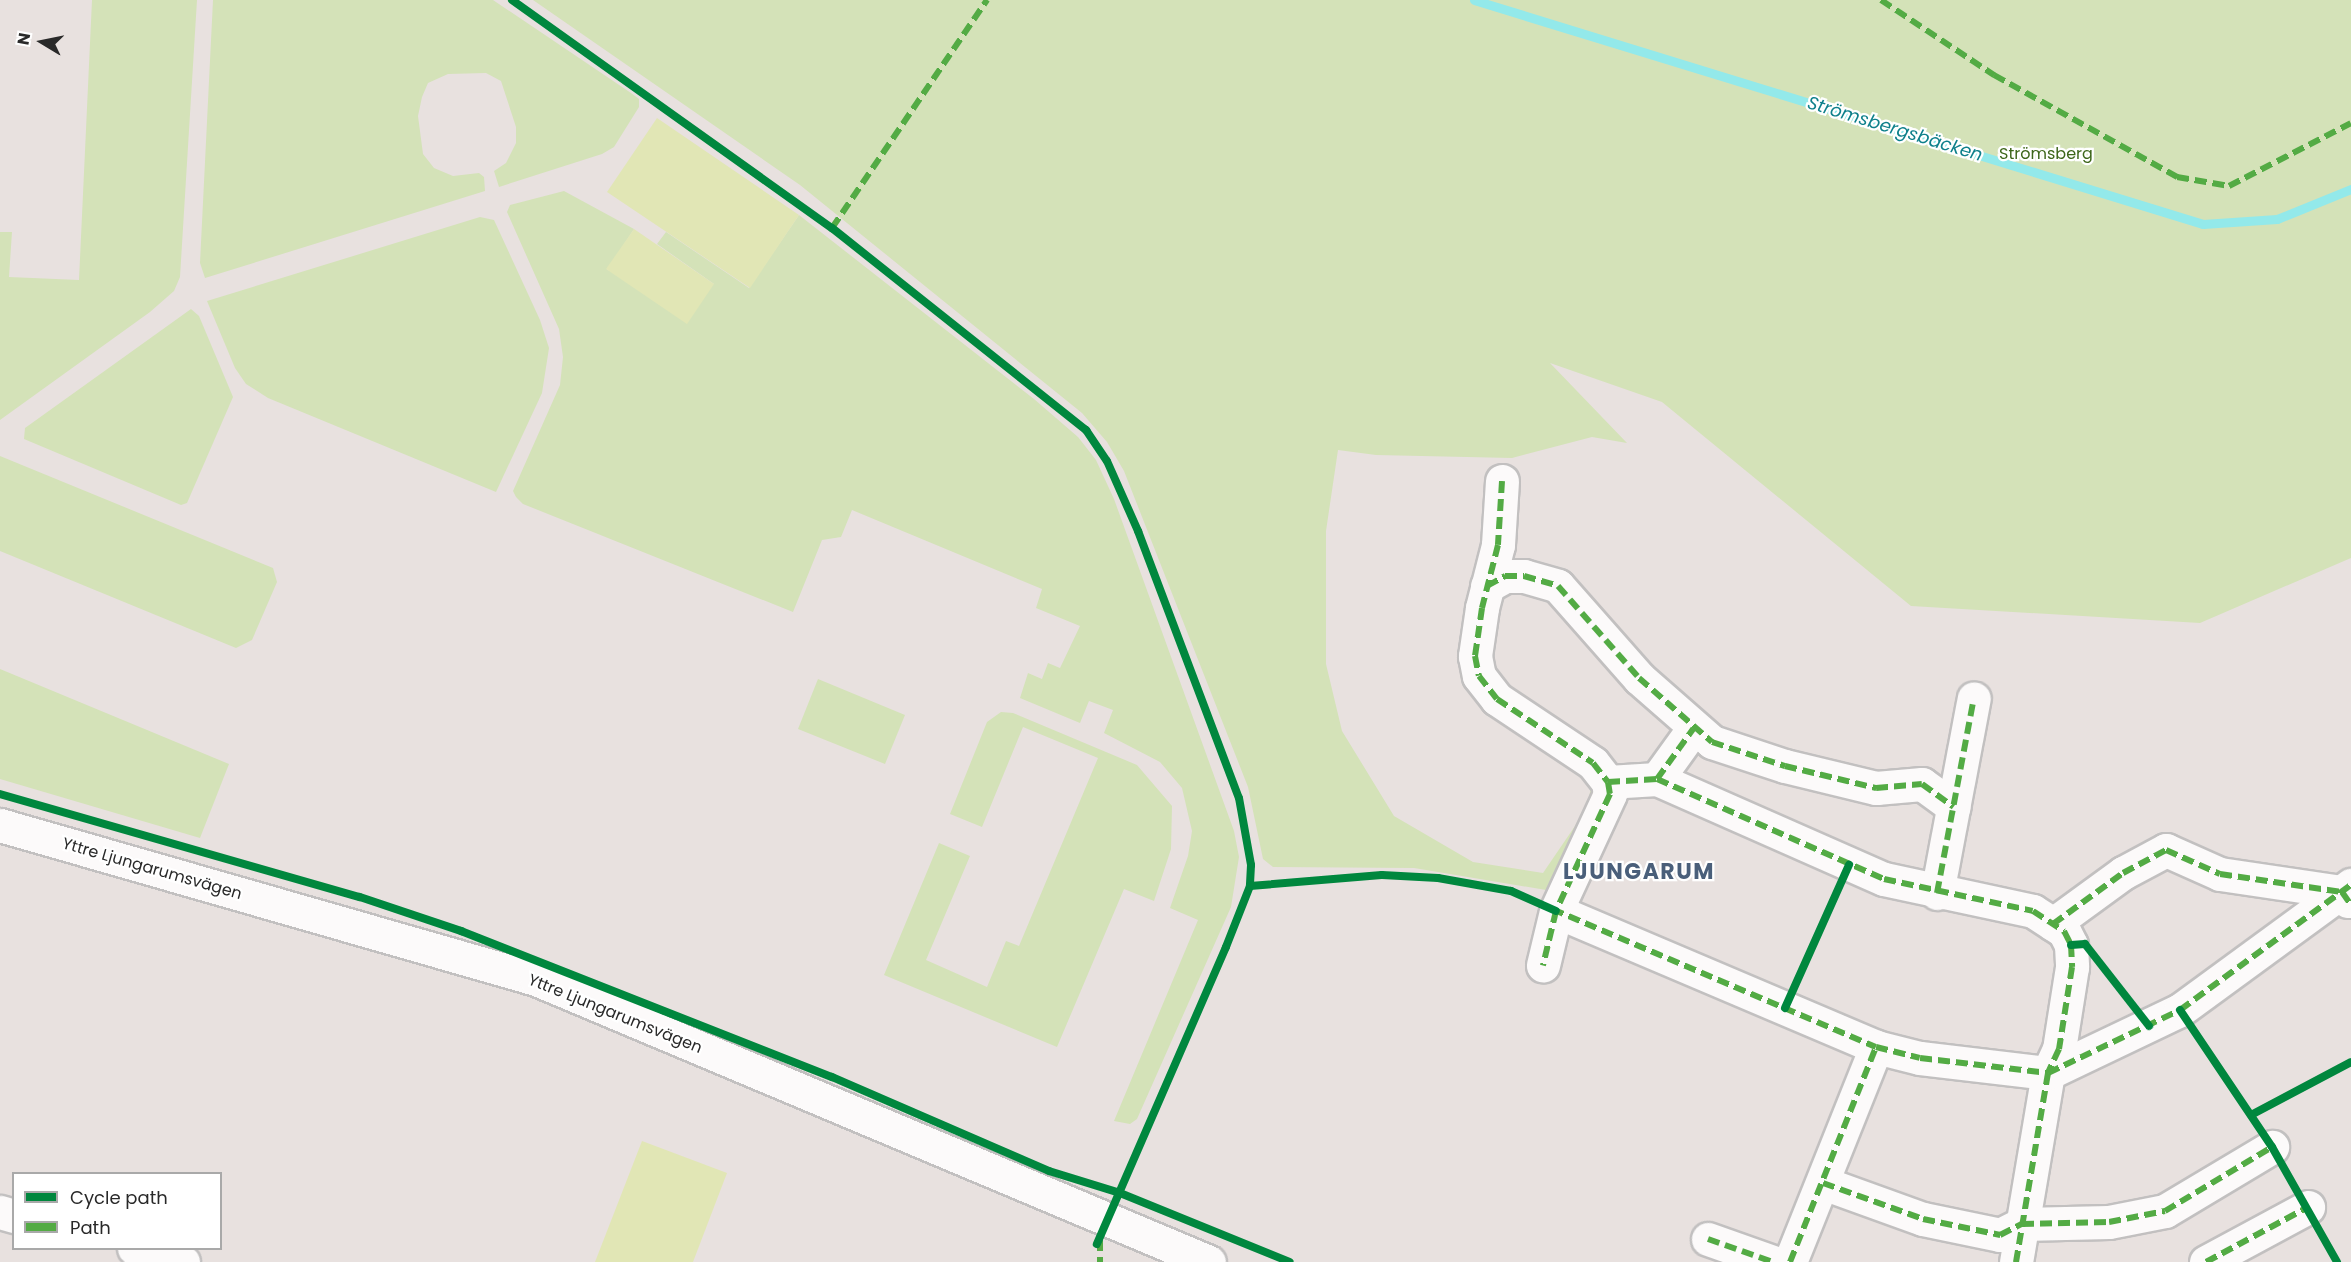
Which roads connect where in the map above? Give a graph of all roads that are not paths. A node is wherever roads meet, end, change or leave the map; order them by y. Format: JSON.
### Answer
{"nodes":[{"id":1,"x":1502,"y":481,"type":"dead end"},
{"id":2,"x":1487,"y":586,"type":"junction"},
{"id":3,"x":1974,"y":698,"type":"dead end"},
{"id":4,"x":1693,"y":729,"type":"junction"},
{"id":5,"x":1657,"y":779,"type":"junction"},
{"id":6,"x":1608,"y":782,"type":"junction"},
{"id":7,"x":1954,"y":807,"type":"junction"},
{"id":8,"x":0,"y":825,"type":"edge"},
{"id":9,"x":1937,"y":892,"type":"junction"},
{"id":10,"x":2348,"y":894,"type":"edge"},
{"id":11,"x":1556,"y":911,"type":"junction"},
{"id":12,"x":2054,"y":924,"type":"junction"},
{"id":13,"x":1543,"y":965,"type":"dead end"},
{"id":14,"x":1876,"y":1047,"type":"junction"},
{"id":15,"x":2048,"y":1073,"type":"junction"},
{"id":16,"x":2272,"y":1147,"type":"dead end"},
{"id":17,"x":1823,"y":1183,"type":"junction"},
{"id":18,"x":2308,"y":1207,"type":"dead end"},
{"id":19,"x":2022,"y":1224,"type":"junction"},
{"id":20,"x":1708,"y":1239,"type":"dead end"},
{"id":21,"x":141,"y":1250,"type":"edge"},
{"id":22,"x":183,"y":1262,"type":"edge"},
{"id":23,"x":1209,"y":1262,"type":"edge"},
{"id":24,"x":1773,"y":1262,"type":"edge"},
{"id":25,"x":1790,"y":1262,"type":"edge"},
{"id":26,"x":2016,"y":1262,"type":"edge"},
{"id":27,"x":2206,"y":1262,"type":"edge"}],
"edges":[{"from":1,"to":2,"type":"street"},
{"from":2,"to":4,"type":"street"},
{"from":2,"to":6,"type":"street"},
{"from":3,"to":7,"type":"street"},
{"from":4,"to":5,"type":"street"},
{"from":4,"to":7,"type":"street"},
{"from":5,"to":6,"type":"street"},
{"from":5,"to":9,"type":"street"},
{"from":6,"to":11,"type":"street"},
{"from":7,"to":9,"type":"street"},
{"from":8,"to":23,"type":"street","name":"Yttre Ljungarumsvägen"},
{"from":9,"to":12,"type":"street"},
{"from":10,"to":12,"type":"street"},
{"from":10,"to":15,"type":"street"},
{"from":11,"to":13,"type":"street"},
{"from":11,"to":14,"type":"street"},
{"from":12,"to":15,"type":"street"},
{"from":14,"to":15,"type":"street"},
{"from":14,"to":17,"type":"street"},
{"from":15,"to":19,"type":"street"},
{"from":16,"to":19,"type":"street"},
{"from":17,"to":19,"type":"street"},
{"from":17,"to":25,"type":"street"},
{"from":18,"to":27,"type":"street"},
{"from":19,"to":26,"type":"street"},
{"from":20,"to":24,"type":"street"},
{"from":21,"to":22,"type":"street"}]}
